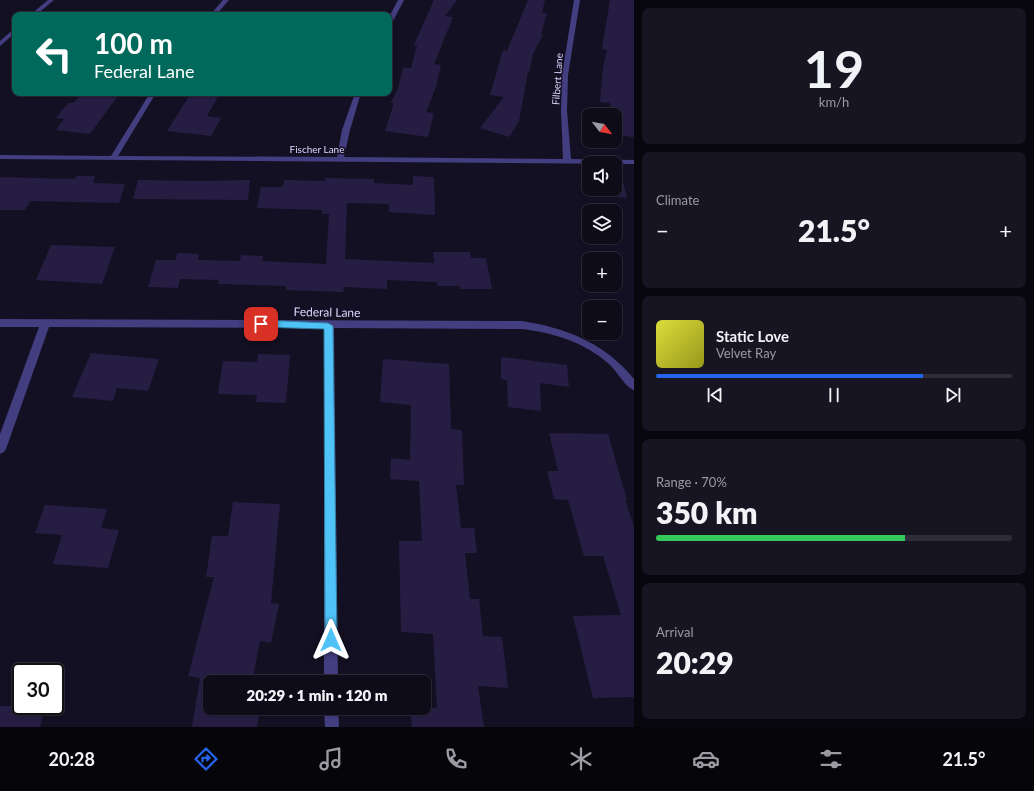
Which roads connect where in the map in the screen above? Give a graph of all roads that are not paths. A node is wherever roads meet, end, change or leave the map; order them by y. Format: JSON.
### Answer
{"nodes":[{"id":1,"x":51,"y":0,"type":"edge"},
{"id":2,"x":226,"y":0,"type":"edge"},
{"id":3,"x":401,"y":0,"type":"edge"},
{"id":4,"x":577,"y":0,"type":"edge"},
{"id":5,"x":37,"y":12,"type":"edge"},
{"id":6,"x":216,"y":12,"type":"edge"},
{"id":7,"x":392,"y":17,"type":"edge"},
{"id":8,"x":12,"y":33,"type":"edge"},
{"id":9,"x":0,"y":44,"type":"edge"},
{"id":10,"x":151,"y":96,"type":"edge"},
{"id":11,"x":357,"y":96,"type":"edge"},
{"id":12,"x":0,"y":157,"type":"edge"},
{"id":13,"x":113,"y":158,"type":"junction"},
{"id":14,"x":340,"y":159,"type":"junction"},
{"id":15,"x":567,"y":160,"type":"junction"},
{"id":16,"x":634,"y":162,"type":"edge"},
{"id":17,"x":0,"y":323,"type":"edge"},
{"id":18,"x":45,"y":324,"type":"junction"},
{"id":19,"x":328,"y":326,"type":"junction"},
{"id":20,"x":634,"y":386,"type":"edge"},
{"id":21,"x":0,"y":449,"type":"edge"},
{"id":22,"x":331,"y":675,"type":"edge"},
{"id":23,"x":332,"y":715,"type":"edge"},
{"id":24,"x":332,"y":727,"type":"edge"}],
"edges":[{"from":1,"to":5,"type":"street"},
{"from":2,"to":6,"type":"street"},
{"from":3,"to":7,"type":"street"},
{"from":4,"to":15,"type":"street","name":"Filbert Lane"},
{"from":8,"to":9,"type":"street"},
{"from":10,"to":13,"type":"street"},
{"from":11,"to":14,"type":"street"},
{"from":12,"to":13,"type":"street","name":"Fischer Lane"},
{"from":13,"to":14,"type":"street","name":"Fischer Lane"},
{"from":14,"to":15,"type":"street","name":"Fischer Lane"},
{"from":15,"to":16,"type":"street","name":"Fischer Lane"},
{"from":17,"to":18,"type":"street","name":"Federal Lane"},
{"from":18,"to":19,"type":"street","name":"Federal Lane"},
{"from":18,"to":21,"type":"street"},
{"from":19,"to":20,"type":"street","name":"Federal Lane"},
{"from":19,"to":22,"type":"street"},
{"from":23,"to":24,"type":"street"}]}
